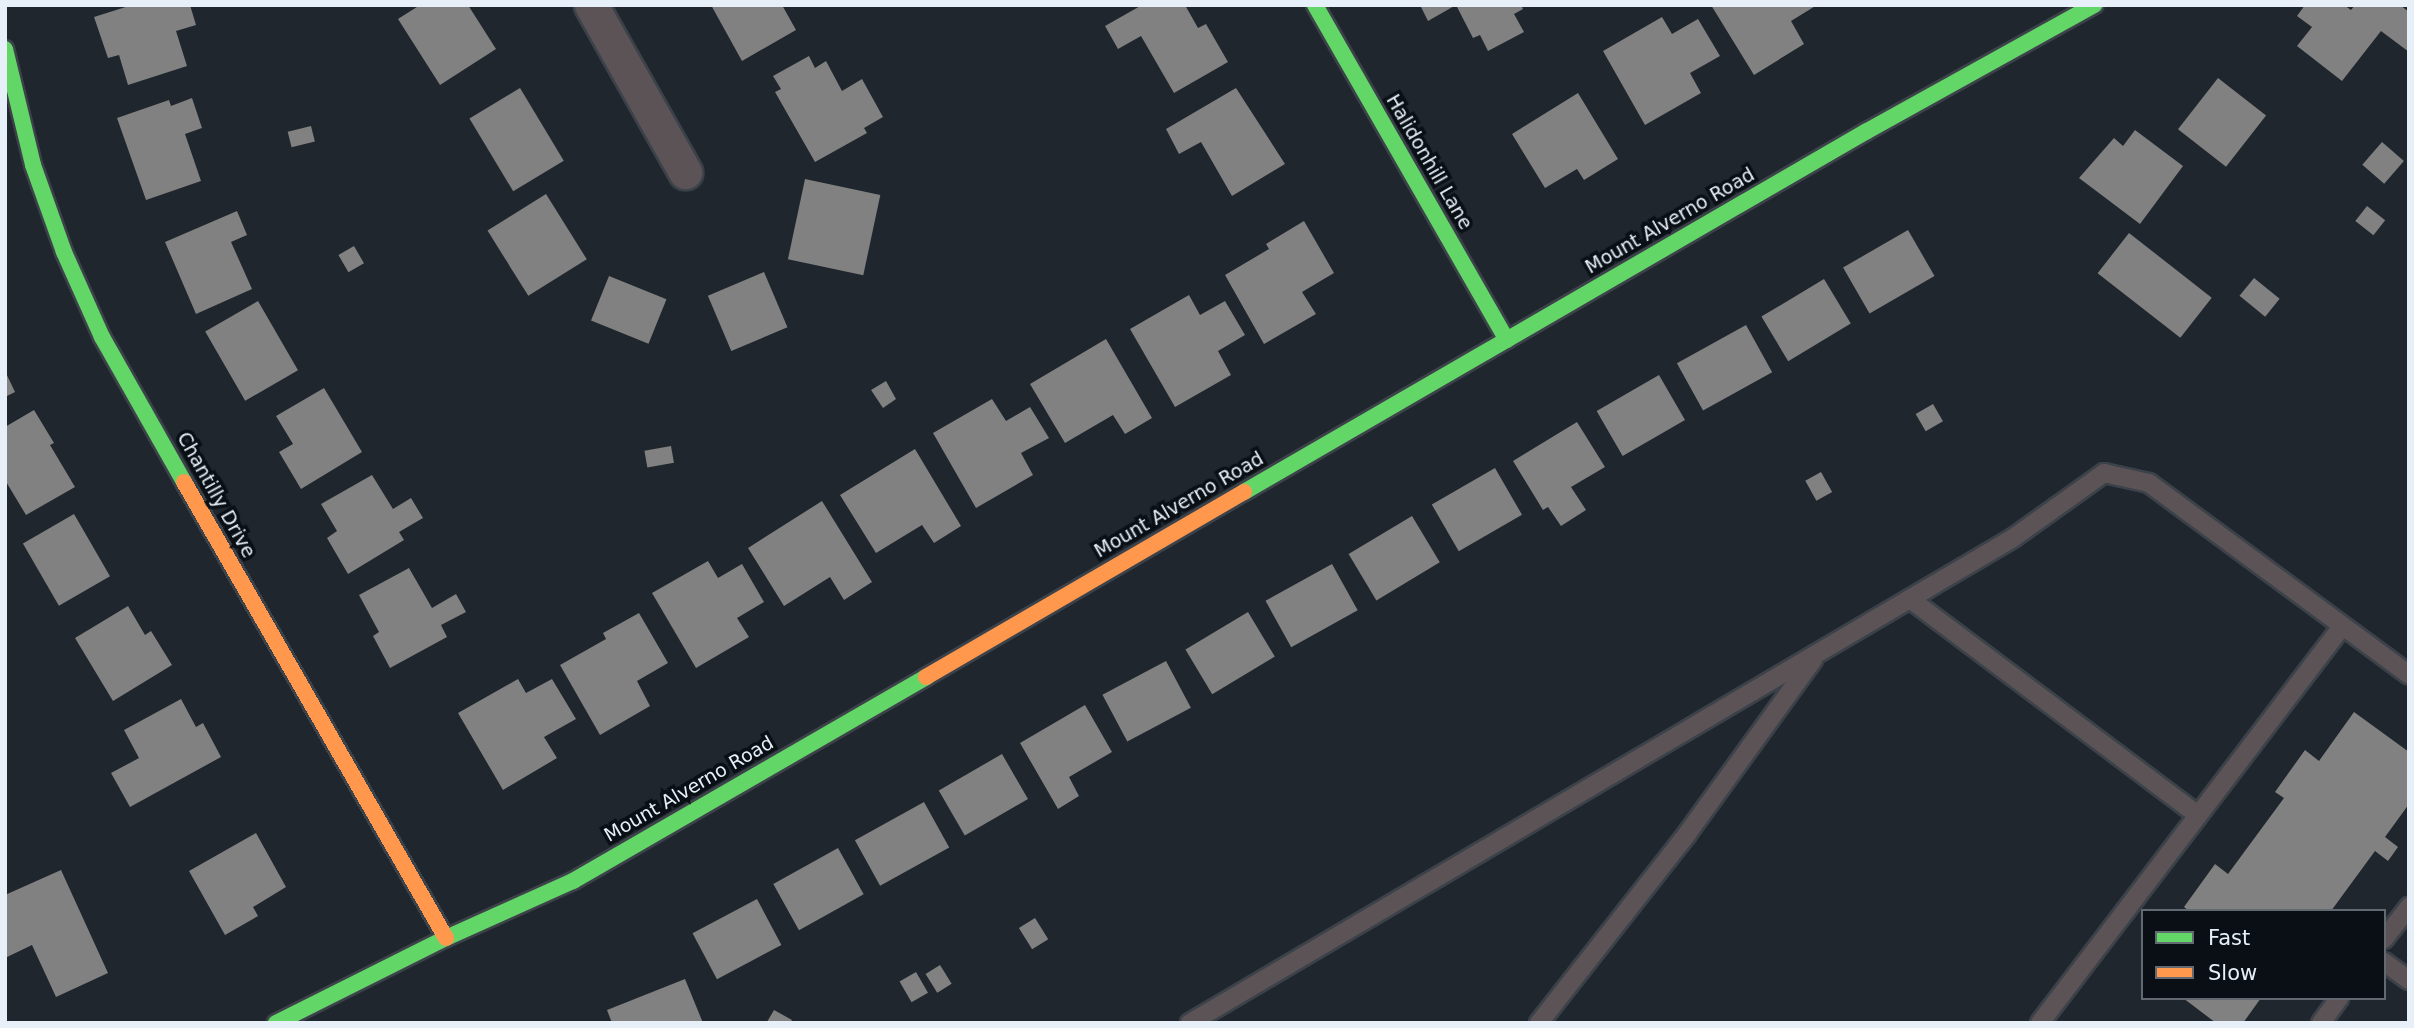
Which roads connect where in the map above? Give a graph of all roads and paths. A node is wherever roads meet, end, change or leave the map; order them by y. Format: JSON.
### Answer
{"nodes":[{"id":1,"x":591,"y":5,"type":"edge"},
{"id":2,"x":1315,"y":5,"type":"edge"},
{"id":3,"x":2094,"y":5,"type":"edge"},
{"id":4,"x":5,"y":49,"type":"edge"},
{"id":5,"x":685,"y":173,"type":"dead end"},
{"id":6,"x":1507,"y":340,"type":"junction"},
{"id":7,"x":1910,"y":599,"type":"junction"},
{"id":8,"x":2342,"y":625,"type":"junction"},
{"id":9,"x":1817,"y":654,"type":"junction"},
{"id":10,"x":2409,"y":675,"type":"edge"},
{"id":11,"x":2198,"y":815,"type":"junction"},
{"id":12,"x":2409,"y":907,"type":"edge"},
{"id":13,"x":2386,"y":936,"type":"edge"},
{"id":14,"x":446,"y":938,"type":"junction"},
{"id":15,"x":2386,"y":963,"type":"edge"},
{"id":16,"x":2409,"y":980,"type":"edge"},
{"id":17,"x":2338,"y":1000,"type":"edge"},
{"id":18,"x":276,"y":1023,"type":"edge"},
{"id":19,"x":1190,"y":1023,"type":"edge"},
{"id":20,"x":1539,"y":1023,"type":"edge"},
{"id":21,"x":2040,"y":1023,"type":"edge"},
{"id":22,"x":2321,"y":1023,"type":"edge"}],
"edges":[{"from":1,"to":5,"type":"street"},
{"from":2,"to":6,"type":"street","name":"Halidonhill Lane"},
{"from":3,"to":6,"type":"street","name":"Mount Alverno Road"},
{"from":4,"to":14,"type":"street","name":"Chantilly Drive"},
{"from":6,"to":14,"type":"street","name":"Mount Alverno Road"},
{"from":7,"to":8,"type":"lane"},
{"from":7,"to":9,"type":"lane"},
{"from":7,"to":11,"type":"lane"},
{"from":8,"to":10,"type":"lane"},
{"from":8,"to":11,"type":"lane"},
{"from":9,"to":19,"type":"lane"},
{"from":9,"to":20,"type":"lane"},
{"from":11,"to":21,"type":"lane"},
{"from":12,"to":13,"type":"lane"},
{"from":14,"to":18,"type":"street","name":"Mount Alverno Road"},
{"from":15,"to":16,"type":"lane"},
{"from":17,"to":22,"type":"lane"}]}
